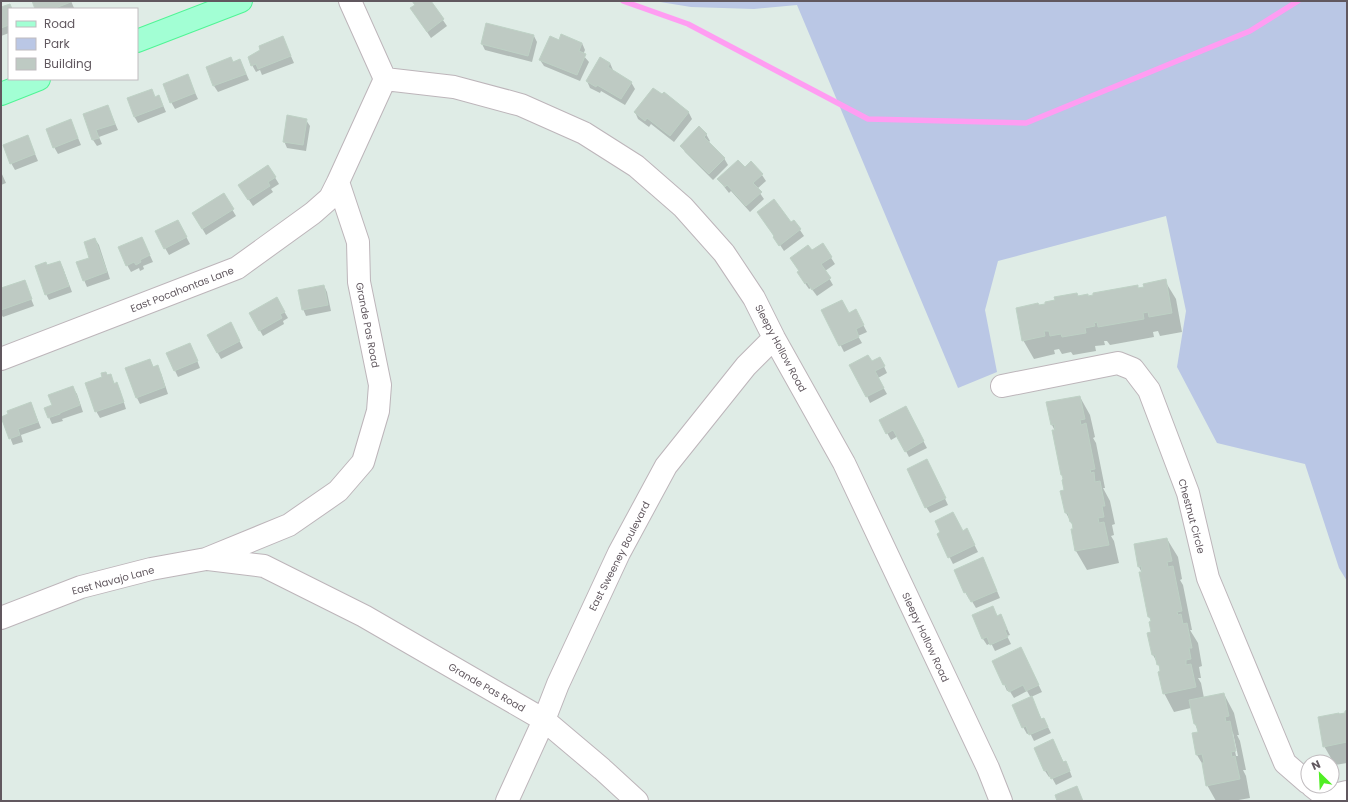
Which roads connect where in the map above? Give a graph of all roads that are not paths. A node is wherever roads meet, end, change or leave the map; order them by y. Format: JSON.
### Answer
{"nodes":[{"id":1,"x":241,"y":1,"type":"edge"},
{"id":2,"x":350,"y":1,"type":"edge"},
{"id":3,"x":138,"y":41,"type":"edge"},
{"id":4,"x":385,"y":79,"type":"junction"},
{"id":5,"x":36,"y":80,"type":"edge"},
{"id":6,"x":1,"y":94,"type":"edge"},
{"id":7,"x":338,"y":182,"type":"junction"},
{"id":8,"x":774,"y":338,"type":"junction"},
{"id":9,"x":1,"y":359,"type":"edge"},
{"id":10,"x":1002,"y":386,"type":"dead end"},
{"id":11,"x":338,"y":491,"type":"joint"},
{"id":12,"x":206,"y":559,"type":"junction"},
{"id":13,"x":322,"y":595,"type":"joint"},
{"id":14,"x":1,"y":618,"type":"edge"},
{"id":15,"x":544,"y":720,"type":"junction"},
{"id":16,"x":1300,"y":776,"type":"edge"},
{"id":17,"x":1347,"y":792,"type":"edge"},
{"id":18,"x":1320,"y":795,"type":"edge"},
{"id":19,"x":507,"y":801,"type":"edge"},
{"id":20,"x":637,"y":801,"type":"edge"},
{"id":21,"x":1001,"y":801,"type":"edge"}],
"edges":[{"from":1,"to":3,"type":"main road"},
{"from":2,"to":4,"type":"street"},
{"from":4,"to":7,"type":"street"},
{"from":4,"to":8,"type":"street","name":"Sleepy Hollow Road"},
{"from":5,"to":6,"type":"main road"},
{"from":7,"to":9,"type":"street","name":"East Pocahontas Lane"},
{"from":7,"to":11,"type":"street","name":"Grande Pas Road"},
{"from":8,"to":15,"type":"street","name":"East Sweeney Boulevard"},
{"from":8,"to":21,"type":"street","name":"Sleepy Hollow Road"},
{"from":10,"to":16,"type":"street","name":"Chestnut Circle"},
{"from":11,"to":12,"type":"street","name":"East Navajo Lane"},
{"from":12,"to":13,"type":"street","name":"East Navajo Lane"},
{"from":12,"to":14,"type":"street","name":"East Navajo Lane"},
{"from":13,"to":15,"type":"street","name":"Grande Pas Road"},
{"from":15,"to":19,"type":"street","name":"East Sweeney Boulevard"},
{"from":15,"to":20,"type":"street","name":"Grande Pas Road"},
{"from":17,"to":18,"type":"street"}]}
